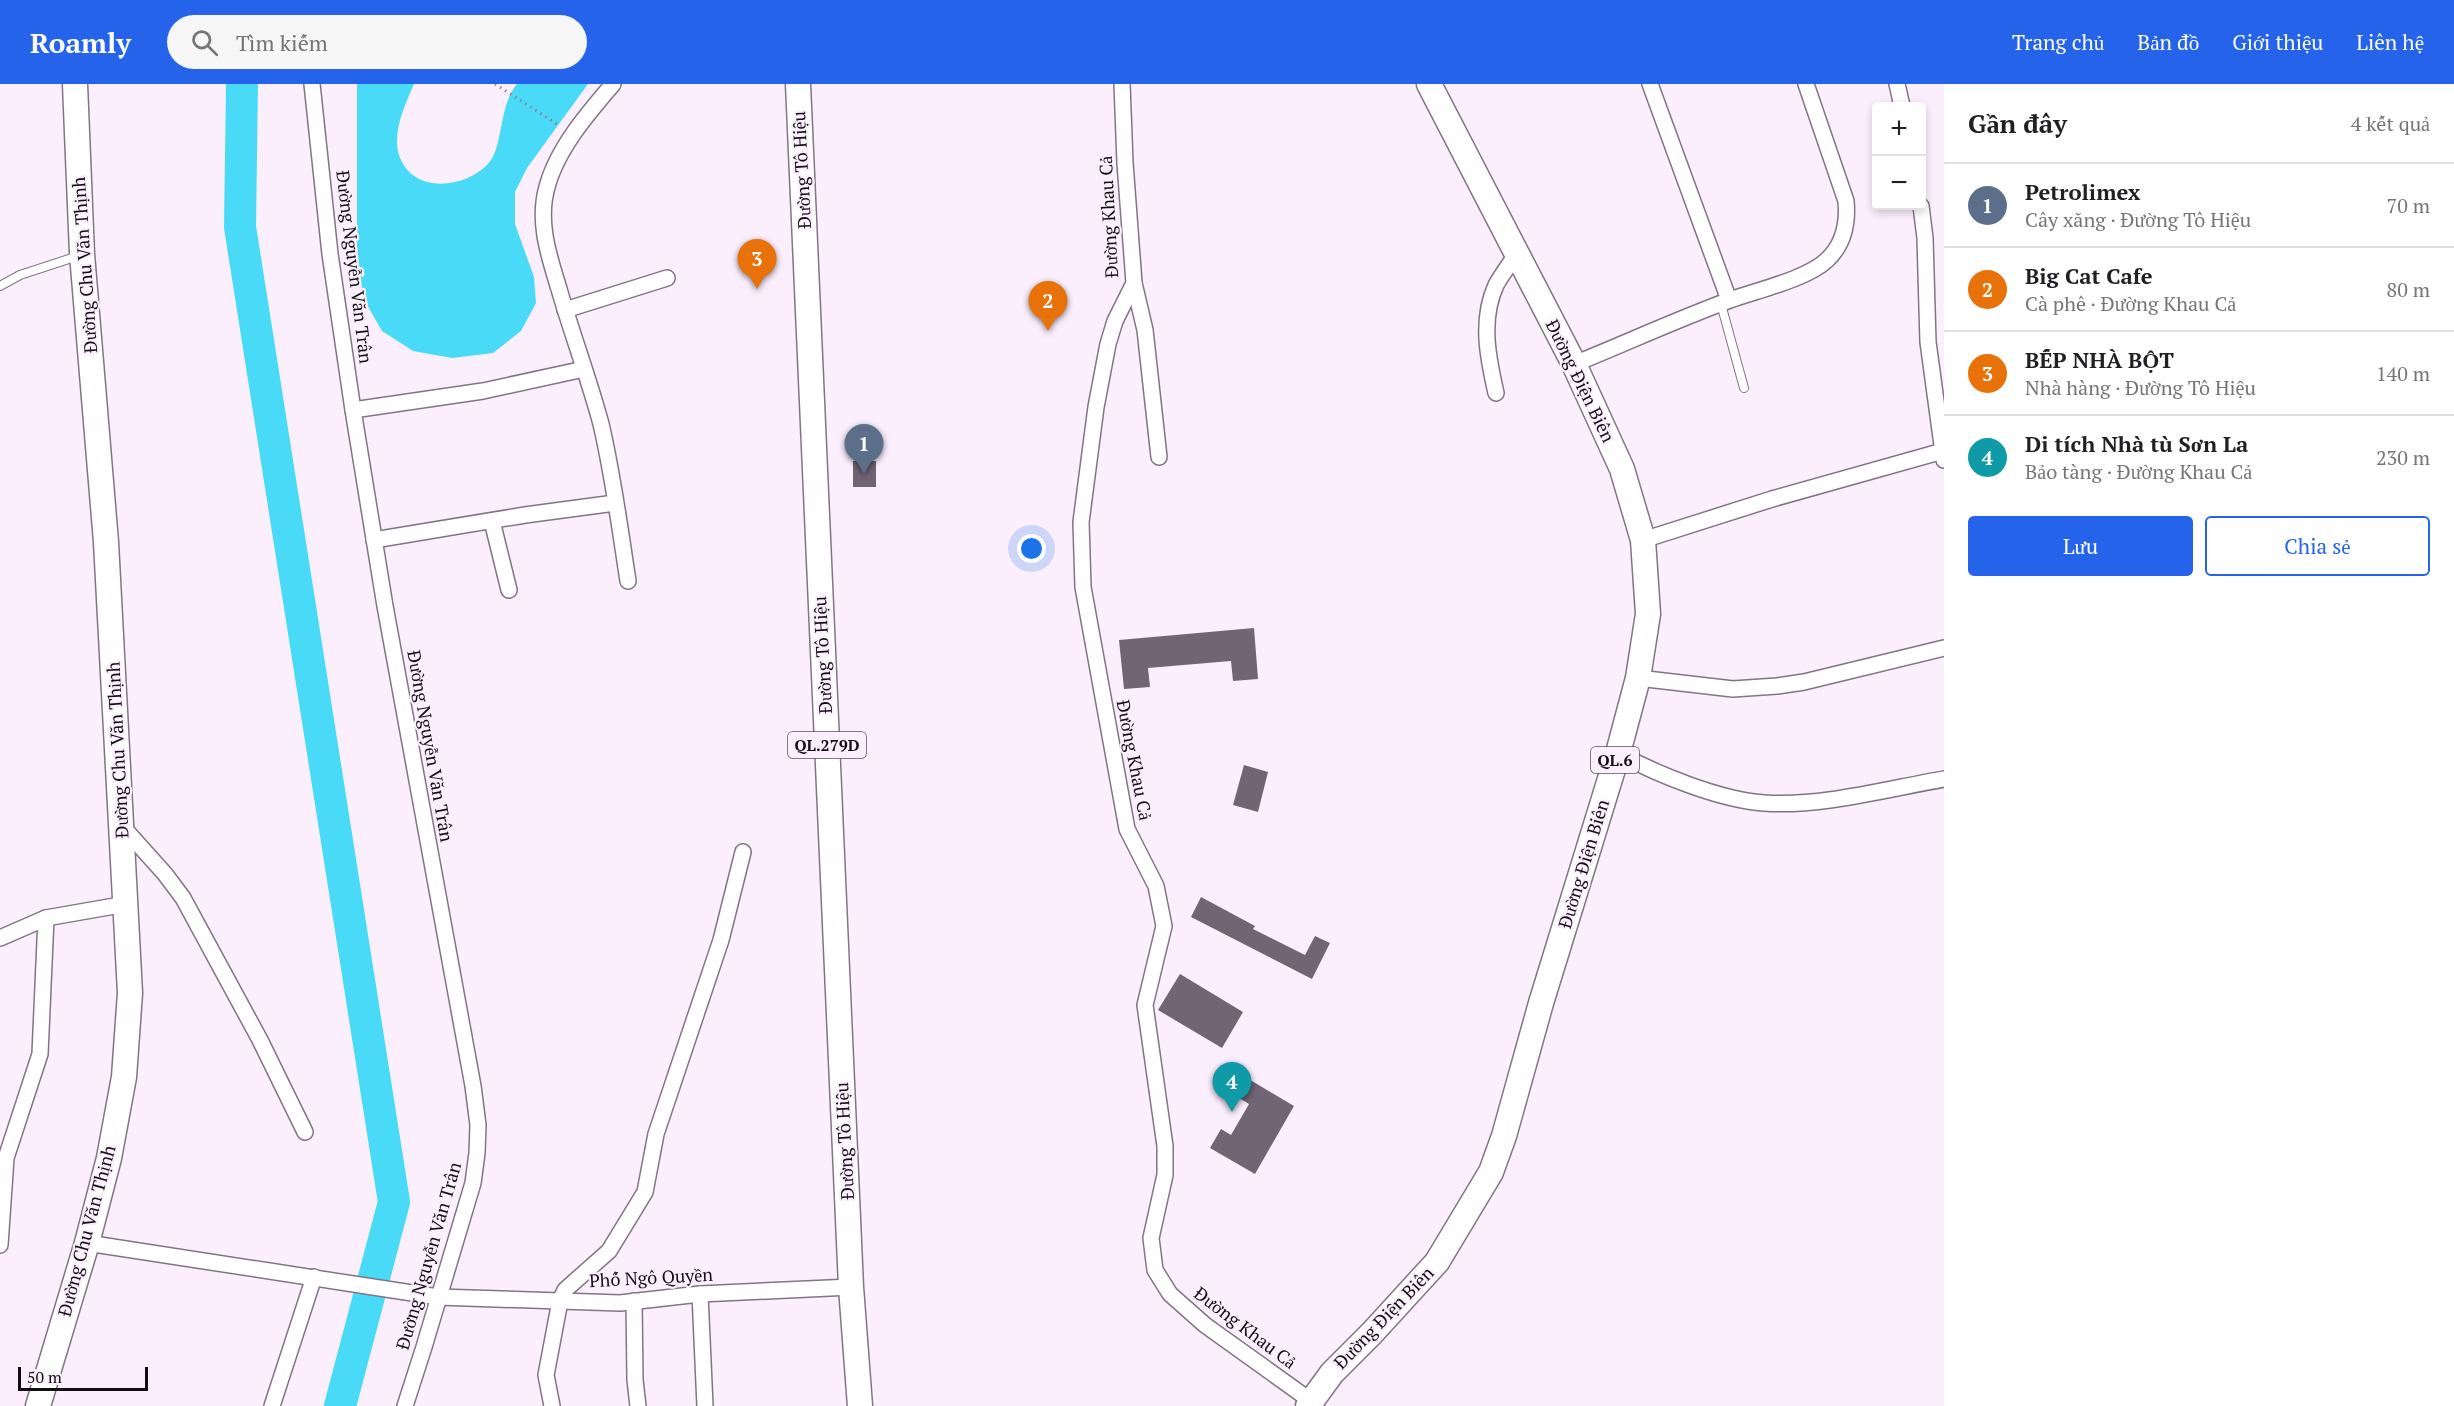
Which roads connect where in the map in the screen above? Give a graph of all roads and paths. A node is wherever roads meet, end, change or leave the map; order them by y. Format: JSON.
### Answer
{"nodes":[{"id":1,"x":75,"y":84,"type":"edge"},
{"id":2,"x":312,"y":84,"type":"edge"},
{"id":3,"x":495,"y":84,"type":"edge"},
{"id":4,"x":613,"y":84,"type":"edge"},
{"id":5,"x":798,"y":84,"type":"edge"},
{"id":6,"x":1122,"y":84,"type":"edge"},
{"id":7,"x":1429,"y":84,"type":"edge"},
{"id":8,"x":1650,"y":84,"type":"edge"},
{"id":9,"x":1806,"y":84,"type":"edge"},
{"id":10,"x":1897,"y":84,"type":"edge"},
{"id":11,"x":1901,"y":102,"type":"edge"},
{"id":12,"x":564,"y":128,"type":"dead end"},
{"id":13,"x":1922,"y":210,"type":"edge"},
{"id":14,"x":1517,"y":253,"type":"junction"},
{"id":15,"x":82,"y":254,"type":"junction"},
{"id":16,"x":667,"y":278,"type":"dead end"},
{"id":17,"x":1134,"y":283,"type":"junction"},
{"id":18,"x":0,"y":286,"type":"edge"},
{"id":19,"x":1725,"y":302,"type":"junction"},
{"id":20,"x":565,"y":310,"type":"junction"},
{"id":21,"x":1574,"y":364,"type":"junction"},
{"id":22,"x":584,"y":369,"type":"junction"},
{"id":23,"x":1744,"y":388,"type":"dead end"},
{"id":24,"x":1496,"y":393,"type":"dead end"},
{"id":25,"x":353,"y":410,"type":"junction"},
{"id":26,"x":1943,"y":455,"type":"edge"},
{"id":27,"x":1160,"y":457,"type":"dead end"},
{"id":28,"x":615,"y":503,"type":"junction"},
{"id":29,"x":492,"y":521,"type":"junction"},
{"id":30,"x":374,"y":540,"type":"junction"},
{"id":31,"x":1643,"y":540,"type":"junction"},
{"id":32,"x":628,"y":581,"type":"dead end"},
{"id":33,"x":509,"y":590,"type":"dead end"},
{"id":34,"x":1944,"y":648,"type":"edge"},
{"id":35,"x":1638,"y":678,"type":"junction"},
{"id":36,"x":1618,"y":753,"type":"junction"},
{"id":37,"x":1944,"y":779,"type":"edge"},
{"id":38,"x":122,"y":826,"type":"junction"},
{"id":39,"x":743,"y":852,"type":"dead end"},
{"id":40,"x":126,"y":904,"type":"junction"},
{"id":41,"x":46,"y":918,"type":"junction"},
{"id":42,"x":0,"y":938,"type":"edge"},
{"id":43,"x":305,"y":1132,"type":"dead end"},
{"id":44,"x":87,"y":1243,"type":"junction"},
{"id":45,"x":0,"y":1245,"type":"edge"},
{"id":46,"x":314,"y":1277,"type":"junction"},
{"id":47,"x":851,"y":1287,"type":"junction"},
{"id":48,"x":700,"y":1294,"type":"junction"},
{"id":49,"x":438,"y":1298,"type":"junction"},
{"id":50,"x":560,"y":1301,"type":"junction"},
{"id":51,"x":634,"y":1301,"type":"junction"},
{"id":52,"x":1309,"y":1403,"type":"edge"},
{"id":53,"x":38,"y":1406,"type":"edge"},
{"id":54,"x":272,"y":1406,"type":"edge"},
{"id":55,"x":405,"y":1406,"type":"edge"},
{"id":56,"x":552,"y":1406,"type":"edge"},
{"id":57,"x":638,"y":1406,"type":"edge"},
{"id":58,"x":705,"y":1406,"type":"edge"},
{"id":59,"x":860,"y":1406,"type":"edge"}],
"edges":[{"from":1,"to":15,"type":"main road","name":"Đường Chu Văn Thịnh"},
{"from":2,"to":25,"type":"street","name":"Đường Nguyễn Văn Trân"},
{"from":3,"to":12,"type":"path"},
{"from":4,"to":20,"type":"street"},
{"from":5,"to":47,"type":"main road","name":"Đường Tô Hiệu","number":"QL.279D"},
{"from":6,"to":17,"type":"street","name":"Đường Khau Cả"},
{"from":7,"to":14,"type":"main road","name":"Đường Điện Biên","number":"QL.6"},
{"from":8,"to":19,"type":"street"},
{"from":9,"to":19,"type":"street"},
{"from":10,"to":11,"type":"street"},
{"from":13,"to":26,"type":"street"},
{"from":14,"to":21,"type":"main road","name":"Đường Điện Biên","number":"QL.6"},
{"from":14,"to":24,"type":"street"},
{"from":15,"to":18,"type":"lane"},
{"from":15,"to":38,"type":"main road","name":"Đường Chu Văn Thịnh"},
{"from":16,"to":20,"type":"street"},
{"from":17,"to":27,"type":"street"},
{"from":17,"to":52,"type":"street","name":"Đường Khau Cả"},
{"from":19,"to":21,"type":"street"},
{"from":19,"to":23,"type":"lane"},
{"from":20,"to":22,"type":"street"},
{"from":21,"to":31,"type":"main road","name":"Đường Điện Biên","number":"QL.6"},
{"from":22,"to":25,"type":"street"},
{"from":22,"to":28,"type":"street"},
{"from":25,"to":30,"type":"street","name":"Đường Nguyễn Văn Trân"},
{"from":26,"to":31,"type":"street"},
{"from":28,"to":29,"type":"street"},
{"from":28,"to":32,"type":"street"},
{"from":29,"to":30,"type":"street"},
{"from":29,"to":33,"type":"street"},
{"from":30,"to":49,"type":"street","name":"Đường Nguyễn Văn Trân"},
{"from":31,"to":35,"type":"main road","name":"Đường Điện Biên","number":"QL.6"},
{"from":34,"to":35,"type":"street"},
{"from":35,"to":36,"type":"main road","name":"Đường Điện Biên","number":"QL.6"},
{"from":36,"to":37,"type":"street"},
{"from":36,"to":52,"type":"main road","name":"Đường Điện Biên","number":"QL.6"},
{"from":38,"to":40,"type":"main road","name":"Đường Chu Văn Thịnh"},
{"from":38,"to":43,"type":"street"},
{"from":39,"to":50,"type":"street"},
{"from":40,"to":41,"type":"street"},
{"from":40,"to":44,"type":"main road","name":"Đường Chu Văn Thịnh"},
{"from":41,"to":42,"type":"street"},
{"from":41,"to":45,"type":"street"},
{"from":44,"to":46,"type":"street"},
{"from":44,"to":53,"type":"main road","name":"Đường Chu Văn Thịnh"},
{"from":46,"to":49,"type":"street","name":"Phố Ngô Quyền"},
{"from":46,"to":54,"type":"street"},
{"from":47,"to":48,"type":"street","name":"Phố Ngô Quyền"},
{"from":47,"to":59,"type":"main road","name":"Đường Tô Hiệu","number":"QL.279D"},
{"from":48,"to":51,"type":"street","name":"Phố Ngô Quyền"},
{"from":48,"to":58,"type":"street"},
{"from":49,"to":50,"type":"street","name":"Phố Ngô Quyền"},
{"from":49,"to":55,"type":"street","name":"Đường Nguyễn Văn Trân"},
{"from":50,"to":51,"type":"street","name":"Phố Ngô Quyền"},
{"from":50,"to":56,"type":"street"},
{"from":51,"to":57,"type":"street"}]}
